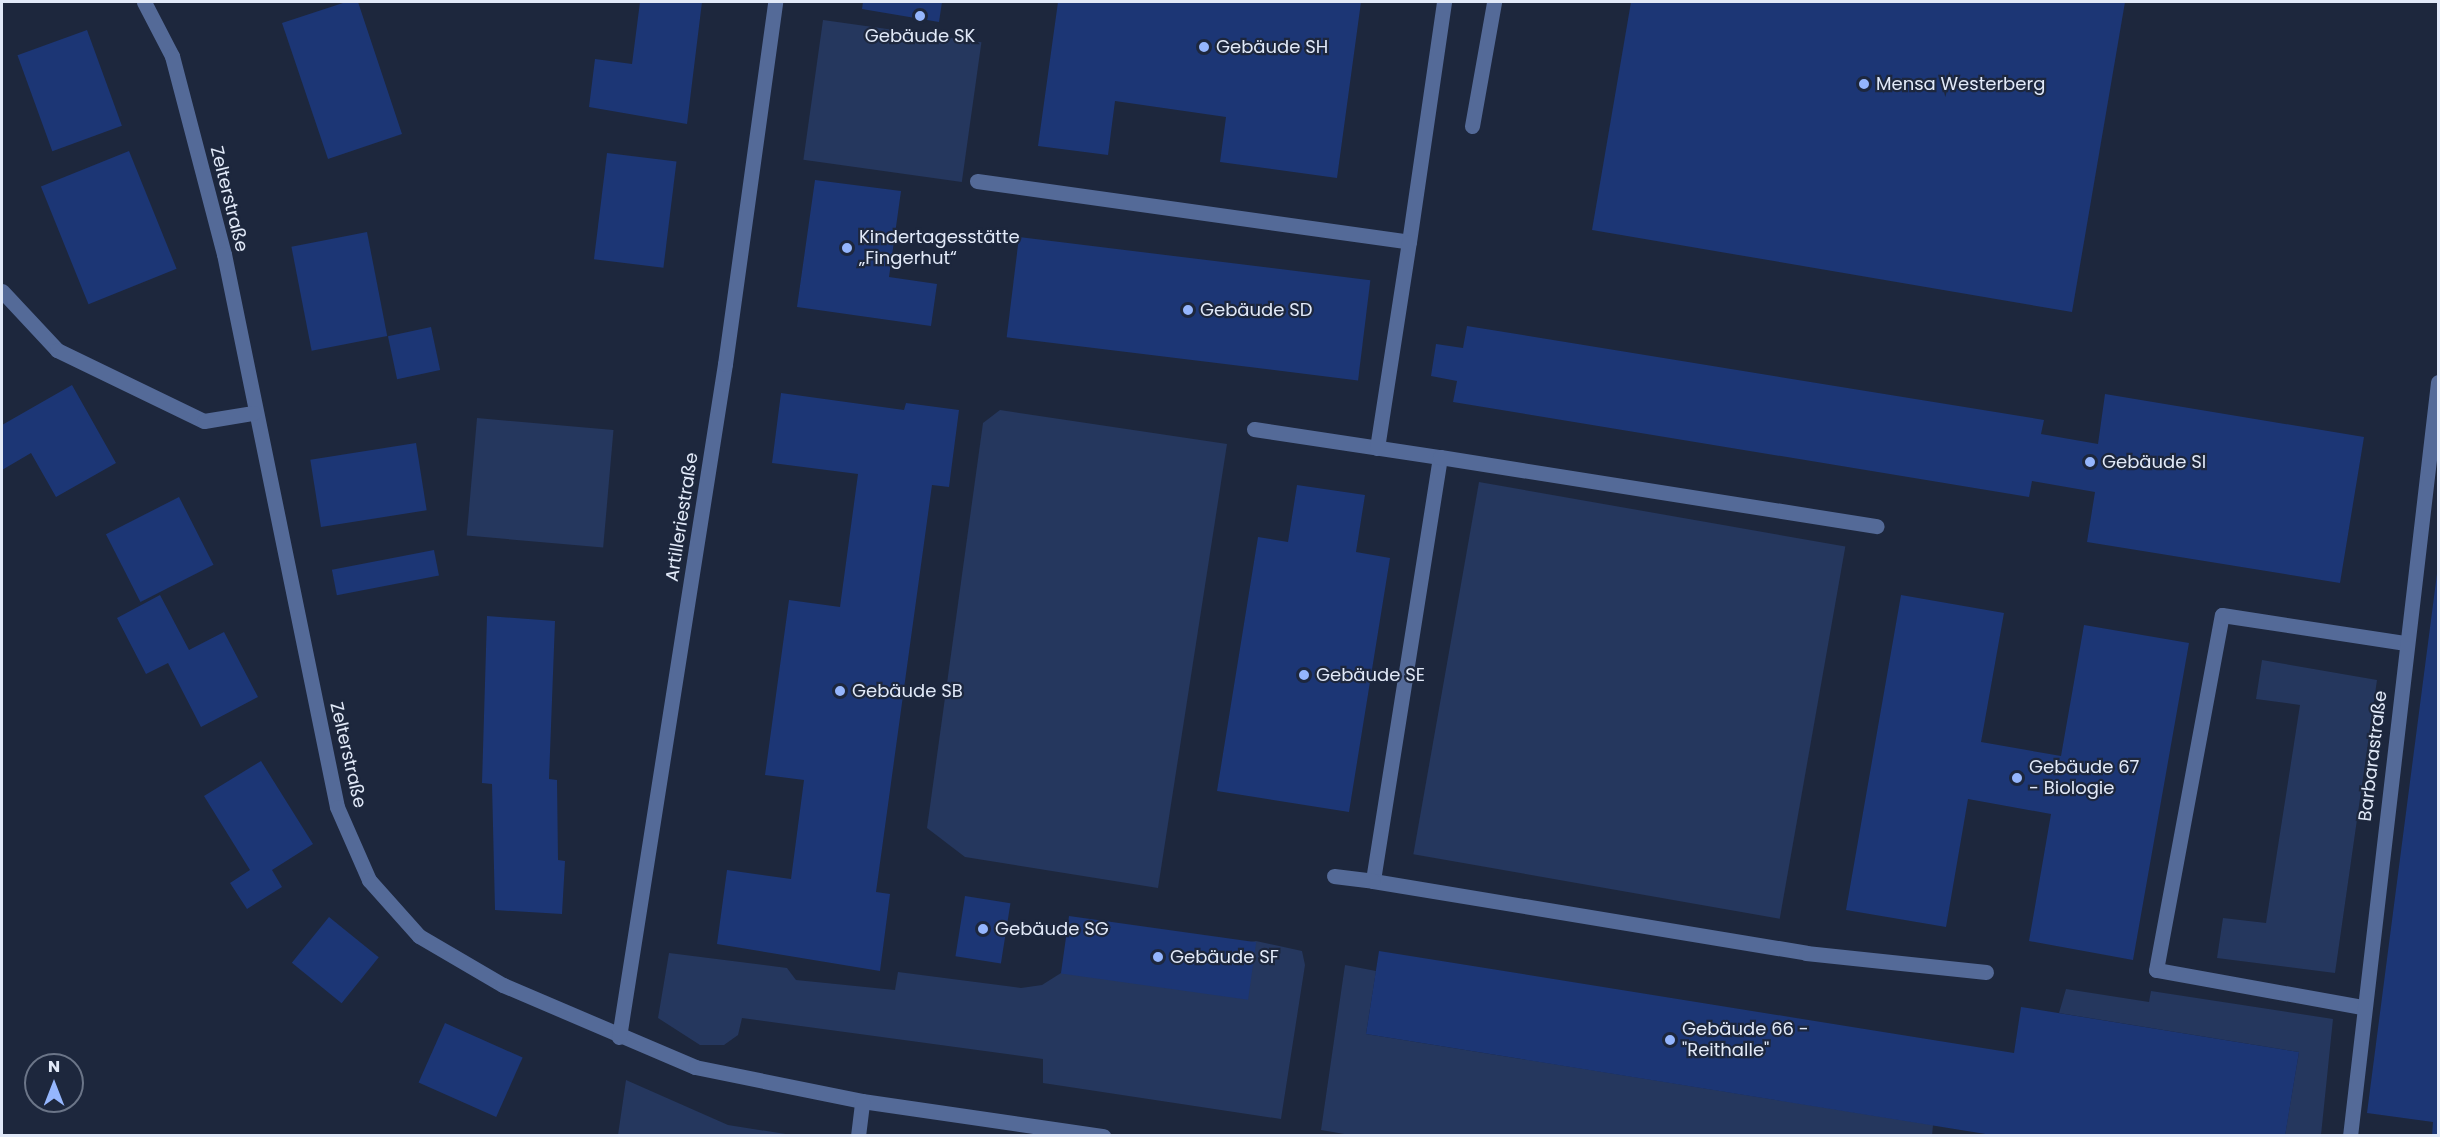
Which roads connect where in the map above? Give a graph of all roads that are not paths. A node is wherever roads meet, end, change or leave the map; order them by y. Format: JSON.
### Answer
{"nodes":[{"id":1,"x":144,"y":2,"type":"edge"},
{"id":2,"x":775,"y":2,"type":"edge"},
{"id":3,"x":1444,"y":2,"type":"edge"},
{"id":4,"x":1494,"y":2,"type":"edge"},
{"id":5,"x":1472,"y":126,"type":"dead end"},
{"id":6,"x":977,"y":181,"type":"dead end"},
{"id":7,"x":1409,"y":242,"type":"junction"},
{"id":8,"x":2,"y":291,"type":"edge"},
{"id":9,"x":2438,"y":386,"type":"edge"},
{"id":10,"x":253,"y":413,"type":"junction"},
{"id":11,"x":1254,"y":429,"type":"dead end"},
{"id":12,"x":1377,"y":448,"type":"junction"},
{"id":13,"x":1440,"y":457,"type":"junction"},
{"id":14,"x":1877,"y":526,"type":"dead end"},
{"id":15,"x":2406,"y":643,"type":"junction"},
{"id":16,"x":1334,"y":876,"type":"dead end"},
{"id":17,"x":1373,"y":881,"type":"junction"},
{"id":18,"x":1986,"y":972,"type":"dead end"},
{"id":19,"x":2362,"y":1007,"type":"junction"},
{"id":20,"x":619,"y":1038,"type":"junction"},
{"id":21,"x":862,"y":1101,"type":"junction"},
{"id":22,"x":858,"y":1136,"type":"edge"},
{"id":23,"x":1103,"y":1136,"type":"edge"},
{"id":24,"x":2350,"y":1136,"type":"edge"}],
"edges":[{"from":1,"to":10,"type":"street","name":"Zelterstraße"},
{"from":2,"to":20,"type":"street","name":"Artilleriestraße"},
{"from":3,"to":7,"type":"street"},
{"from":4,"to":5,"type":"street"},
{"from":6,"to":7,"type":"street"},
{"from":7,"to":12,"type":"street"},
{"from":8,"to":10,"type":"street"},
{"from":9,"to":15,"type":"street","name":"Barbarastraße"},
{"from":10,"to":20,"type":"street","name":"Zelterstraße"},
{"from":11,"to":12,"type":"street"},
{"from":12,"to":13,"type":"street"},
{"from":13,"to":14,"type":"street"},
{"from":13,"to":17,"type":"street"},
{"from":15,"to":19,"type":"street","name":"Barbarastraße"},
{"from":15,"to":19,"type":"street"},
{"from":16,"to":17,"type":"street"},
{"from":17,"to":18,"type":"street"},
{"from":19,"to":24,"type":"street","name":"Barbarastraße"},
{"from":20,"to":21,"type":"street","name":"Zelterstraße"},
{"from":21,"to":22,"type":"street"},
{"from":21,"to":23,"type":"street","name":"Zelterstraße"}]}
